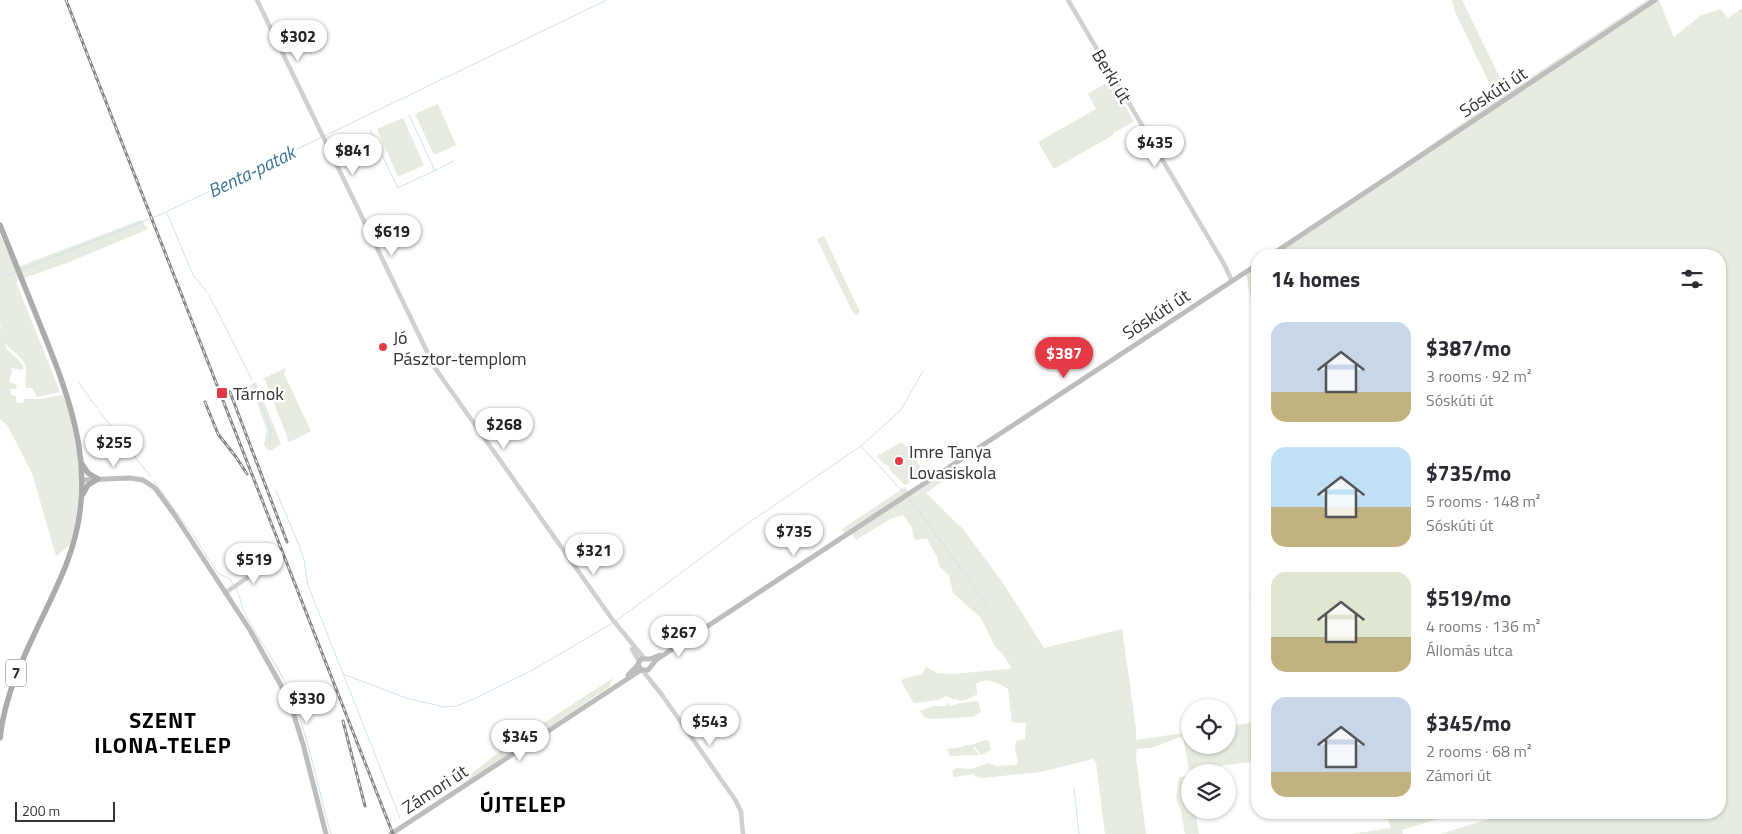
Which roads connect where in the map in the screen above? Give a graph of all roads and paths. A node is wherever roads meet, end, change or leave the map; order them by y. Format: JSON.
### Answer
{"nodes":[{"id":1,"x":257,"y":0,"type":"edge"},
{"id":2,"x":1068,"y":0,"type":"edge"},
{"id":3,"x":1655,"y":0,"type":"edge"},
{"id":4,"x":0,"y":225,"type":"edge"},
{"id":5,"x":1280,"y":249,"type":"edge"},
{"id":6,"x":1251,"y":269,"type":"edge"},
{"id":7,"x":1232,"y":281,"type":"junction"},
{"id":8,"x":82,"y":463,"type":"junction"},
{"id":9,"x":82,"y":480,"type":"junction"},
{"id":10,"x":98,"y":480,"type":"junction"},
{"id":11,"x":82,"y":495,"type":"junction"},
{"id":12,"x":272,"y":561,"type":"dead end"},
{"id":13,"x":225,"y":593,"type":"junction"},
{"id":14,"x":624,"y":635,"type":"junction"},
{"id":15,"x":695,"y":635,"type":"junction"},
{"id":16,"x":646,"y":658,"type":"junction"},
{"id":17,"x":638,"y":663,"type":"junction"},
{"id":18,"x":650,"y":667,"type":"junction"},
{"id":19,"x":642,"y":671,"type":"junction"},
{"id":20,"x":618,"y":684,"type":"junction"},
{"id":21,"x":662,"y":695,"type":"junction"},
{"id":22,"x":0,"y":738,"type":"edge"},
{"id":23,"x":326,"y":834,"type":"edge"},
{"id":24,"x":391,"y":834,"type":"edge"},
{"id":25,"x":743,"y":834,"type":"edge"}],
"edges":[{"from":1,"to":14,"type":"street"},
{"from":2,"to":7,"type":"street","name":"Berki út"},
{"from":3,"to":5,"type":"main road","name":"Sóskúti út"},
{"from":4,"to":8,"type":"main road","number":"7"},
{"from":6,"to":7,"type":"main road","name":"Sóskúti út"},
{"from":7,"to":15,"type":"main road","name":"Sóskúti út"},
{"from":8,"to":9,"type":"main road","number":"7"},
{"from":8,"to":10,"type":"main road"},
{"from":9,"to":10,"type":"main road"},
{"from":9,"to":11,"type":"main road","number":"7"},
{"from":10,"to":11,"type":"main road"},
{"from":10,"to":13,"type":"main road"},
{"from":11,"to":22,"type":"main road","number":"7"},
{"from":12,"to":13,"type":"street"},
{"from":13,"to":23,"type":"main road"},
{"from":14,"to":16,"type":"street"},
{"from":14,"to":17,"type":"street"},
{"from":15,"to":16,"type":"main road","name":"Sóskúti út"},
{"from":15,"to":18,"type":"main road","name":"Sóskúti út"},
{"from":16,"to":17,"type":"main road","name":"Sóskúti út"},
{"from":16,"to":18,"type":"main road"},
{"from":17,"to":19,"type":"main road"},
{"from":17,"to":20,"type":"main road","name":"Zámori út"},
{"from":18,"to":19,"type":"main road","name":"Sóskúti út"},
{"from":18,"to":21,"type":"street"},
{"from":19,"to":20,"type":"main road","name":"Zámori út"},
{"from":19,"to":21,"type":"street"},
{"from":20,"to":24,"type":"main road","name":"Zámori út"},
{"from":21,"to":25,"type":"street"}]}
